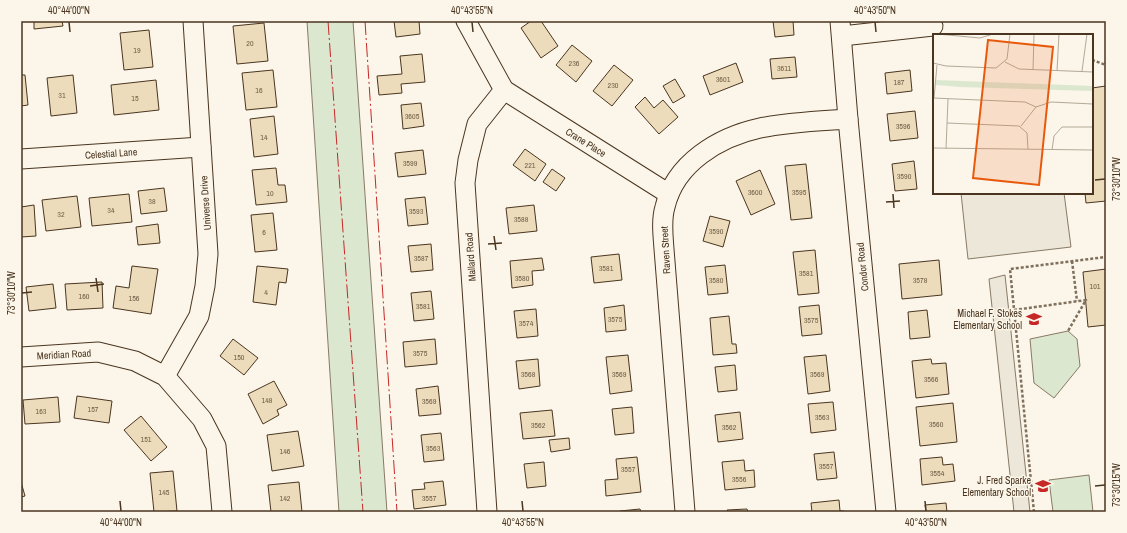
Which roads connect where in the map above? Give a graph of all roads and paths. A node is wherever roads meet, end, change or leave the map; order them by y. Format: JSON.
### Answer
{"nodes":[{"id":1,"x":193,"y":21,"type":"edge"},
{"id":2,"x":466,"y":21,"type":"edge"},
{"id":3,"x":933,"y":26,"type":"dead end"},
{"id":4,"x":841,"y":28,"type":"edge"},
{"id":5,"x":1093,"y":60,"type":"edge"},
{"id":6,"x":1106,"y":65,"type":"edge"},
{"id":7,"x":504,"y":90,"type":"junction"},
{"id":8,"x":848,"y":119,"type":"junction"},
{"id":9,"x":201,"y":147,"type":"junction"},
{"id":10,"x":21,"y":159,"type":"edge"},
{"id":11,"x":669,"y":194,"type":"junction"},
{"id":12,"x":1106,"y":257,"type":"edge"},
{"id":13,"x":1072,"y":261,"type":"junction"},
{"id":14,"x":1077,"y":301,"type":"junction"},
{"id":15,"x":1014,"y":310,"type":"junction"},
{"id":16,"x":1068,"y":331,"type":"dead end"},
{"id":17,"x":21,"y":357,"type":"edge"},
{"id":18,"x":165,"y":376,"type":"junction"},
{"id":19,"x":222,"y":512,"type":"edge"},
{"id":20,"x":487,"y":512,"type":"edge"},
{"id":21,"x":685,"y":512,"type":"edge"},
{"id":22,"x":886,"y":512,"type":"edge"},
{"id":23,"x":1034,"y":512,"type":"edge"}],
"edges":[{"from":1,"to":9,"type":"street","name":"Universe Drive"},
{"from":2,"to":7,"type":"street"},
{"from":3,"to":4,"type":"street"},
{"from":4,"to":8,"type":"street","name":"Condor Road"},
{"from":5,"to":6,"type":"path"},
{"from":7,"to":11,"type":"street","name":"Crane Place"},
{"from":7,"to":20,"type":"street","name":"Mallard Road"},
{"from":8,"to":11,"type":"street","name":"Raven Street"},
{"from":8,"to":22,"type":"street","name":"Condor Road"},
{"from":9,"to":10,"type":"street","name":"Celestial Lane"},
{"from":9,"to":18,"type":"street","name":"Universe Drive"},
{"from":11,"to":21,"type":"street","name":"Raven Street"},
{"from":12,"to":13,"type":"path"},
{"from":13,"to":14,"type":"path"},
{"from":13,"to":15,"type":"path"},
{"from":14,"to":15,"type":"path"},
{"from":14,"to":16,"type":"path"},
{"from":15,"to":23,"type":"path"},
{"from":17,"to":18,"type":"street","name":"Meridian Road"},
{"from":18,"to":19,"type":"street","name":"Meridian Road"}]}
